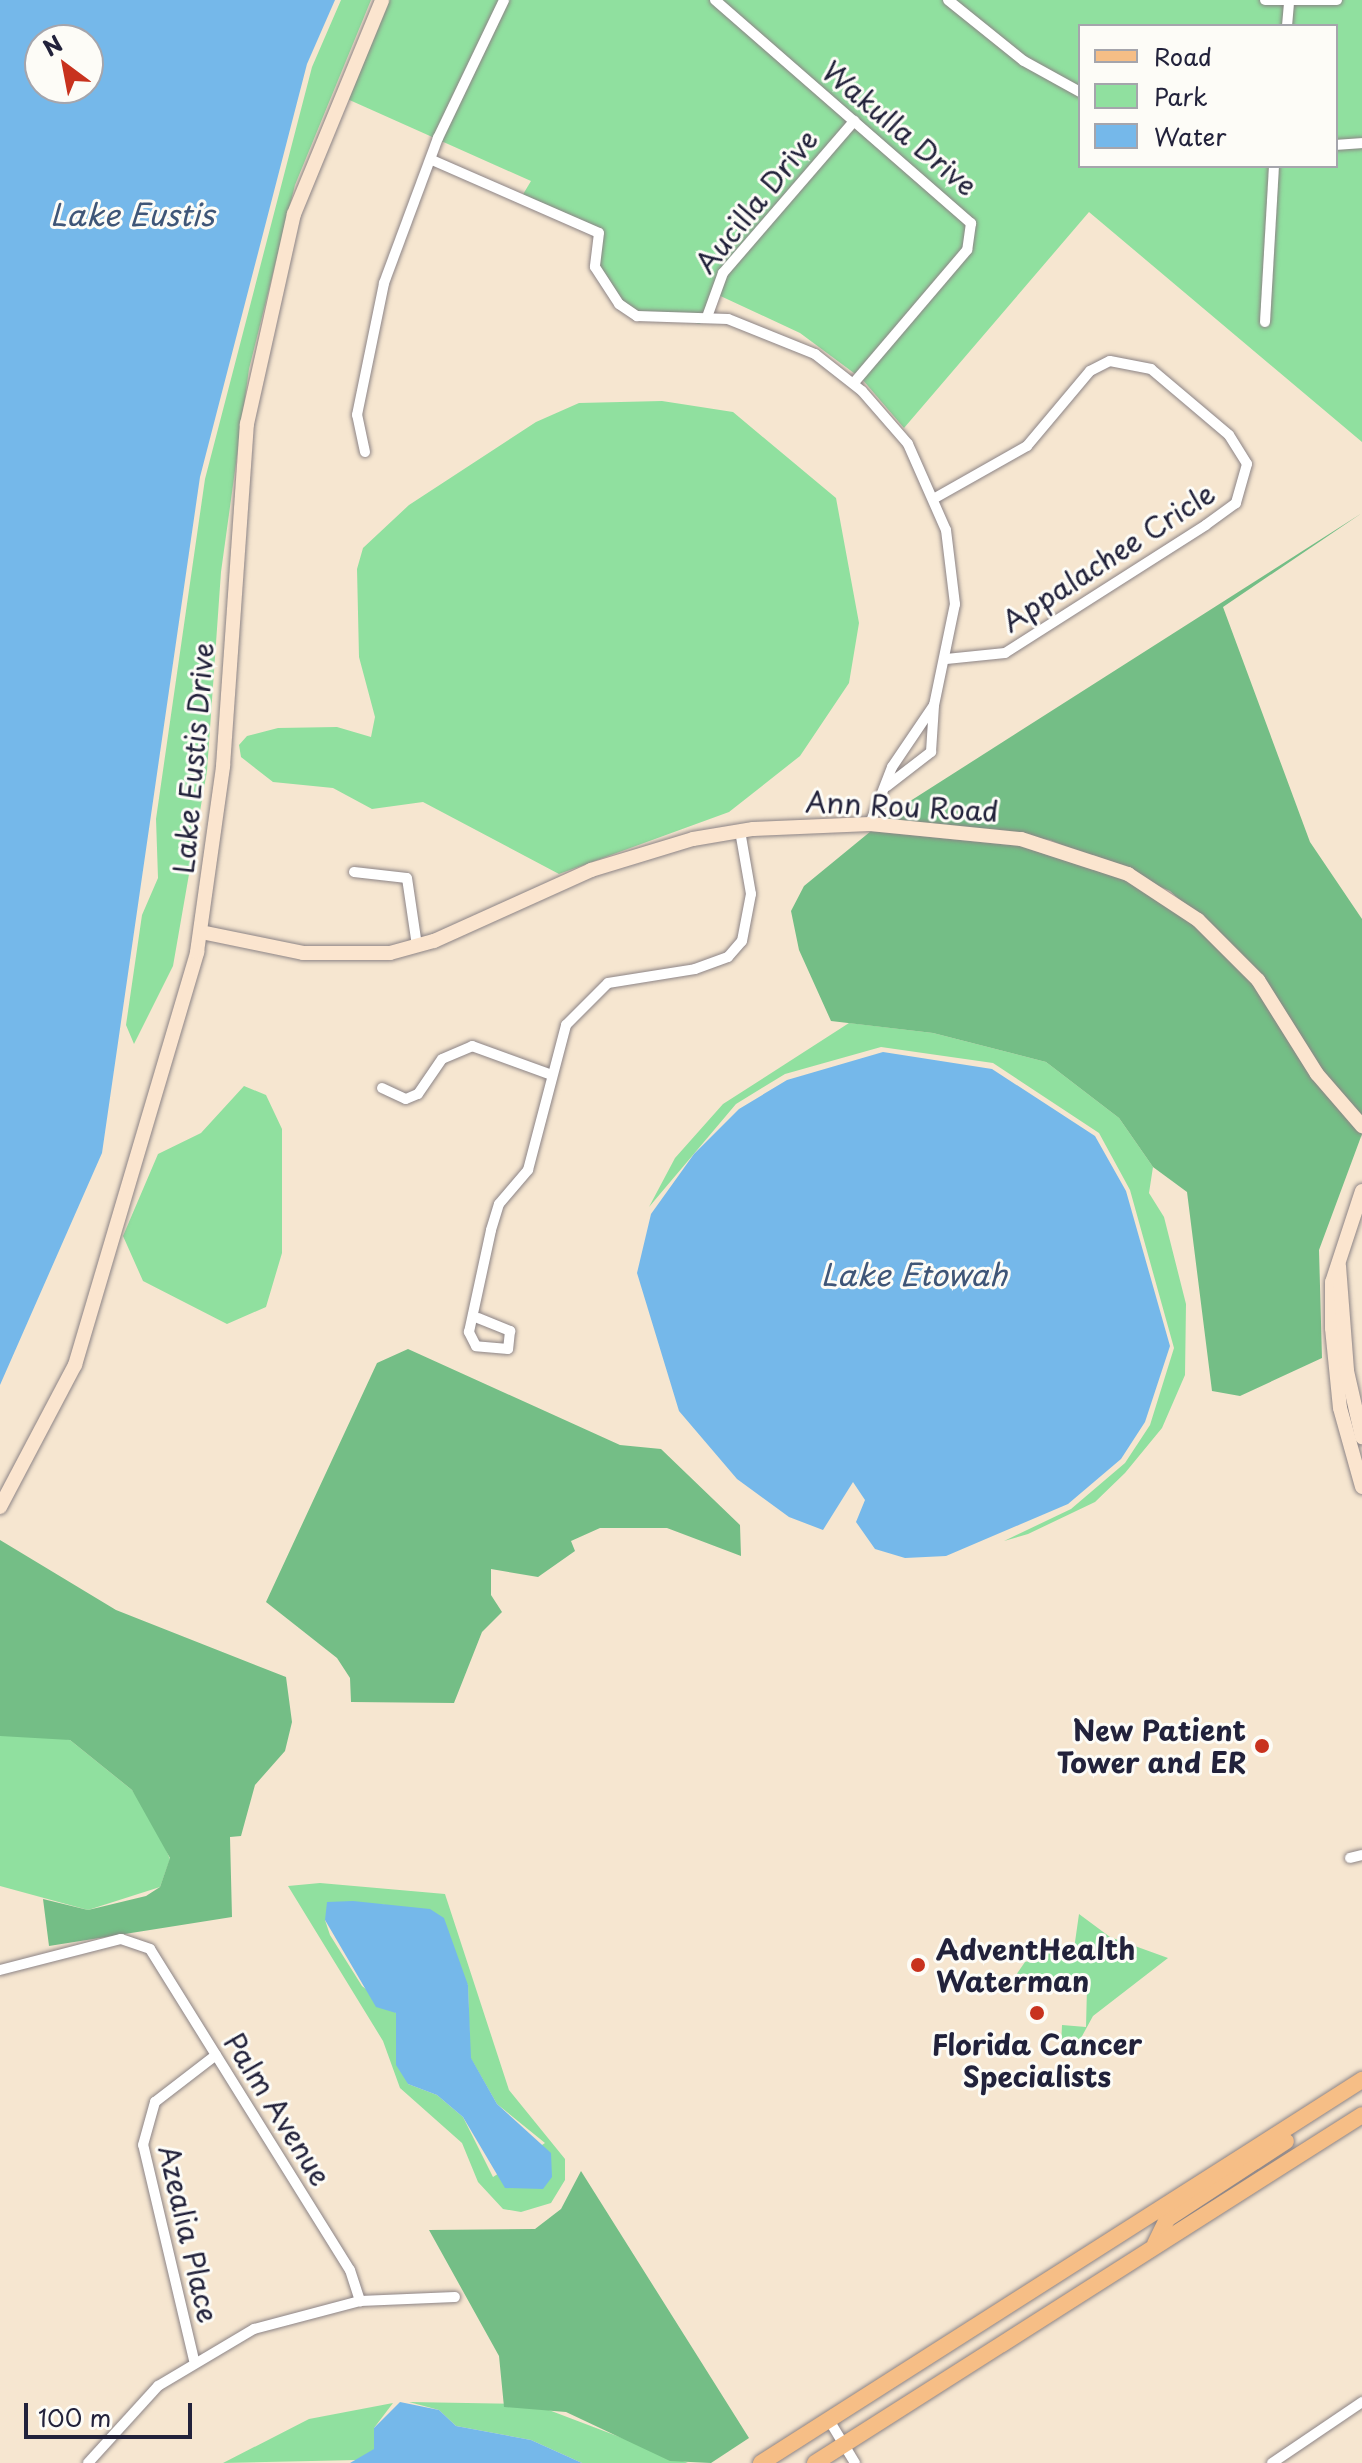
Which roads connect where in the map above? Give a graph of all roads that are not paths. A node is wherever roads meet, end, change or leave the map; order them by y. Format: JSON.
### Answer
{"nodes":[{"id":1,"x":382,"y":0,"type":"edge"},
{"id":2,"x":504,"y":0,"type":"edge"},
{"id":3,"x":715,"y":0,"type":"edge"},
{"id":4,"x":948,"y":0,"type":"edge"},
{"id":5,"x":1265,"y":0,"type":"edge"},
{"id":6,"x":1337,"y":0,"type":"edge"},
{"id":7,"x":1289,"y":5,"type":"junction"},
{"id":8,"x":1287,"y":24,"type":"edge"},
{"id":9,"x":1078,"y":91,"type":"edge"},
{"id":10,"x":854,"y":121,"type":"junction"},
{"id":11,"x":1362,"y":143,"type":"edge"},
{"id":12,"x":1338,"y":145,"type":"edge"},
{"id":13,"x":432,"y":160,"type":"junction"},
{"id":14,"x":1274,"y":168,"type":"edge"},
{"id":15,"x":707,"y":317,"type":"junction"},
{"id":16,"x":1265,"y":322,"type":"dead end"},
{"id":17,"x":854,"y":383,"type":"junction"},
{"id":18,"x":365,"y":452,"type":"dead end"},
{"id":19,"x":935,"y":498,"type":"junction"},
{"id":20,"x":946,"y":659,"type":"junction"},
{"id":21,"x":934,"y":705,"type":"junction"},
{"id":22,"x":917,"y":734,"type":"junction"},
{"id":23,"x":934,"y":741,"type":"junction"},
{"id":24,"x":887,"y":786,"type":"junction"},
{"id":25,"x":870,"y":824,"type":"junction"},
{"id":26,"x":740,"y":831,"type":"junction"},
{"id":27,"x":354,"y":872,"type":"dead end"},
{"id":28,"x":201,"y":932,"type":"junction"},
{"id":29,"x":417,"y":946,"type":"junction"},
{"id":30,"x":549,"y":1074,"type":"junction"},
{"id":31,"x":382,"y":1088,"type":"dead end"},
{"id":32,"x":1362,"y":1126,"type":"edge"},
{"id":33,"x":1362,"y":1191,"type":"edge"},
{"id":34,"x":1339,"y":1266,"type":"junction"},
{"id":35,"x":478,"y":1318,"type":"dead end"},
{"id":36,"x":1362,"y":1437,"type":"edge"},
{"id":37,"x":1362,"y":1487,"type":"edge"},
{"id":38,"x":0,"y":1507,"type":"edge"},
{"id":39,"x":1362,"y":1855,"type":"edge"},
{"id":40,"x":1350,"y":1858,"type":"dead end"},
{"id":41,"x":0,"y":1970,"type":"edge"},
{"id":42,"x":216,"y":2055,"type":"junction"},
{"id":43,"x":1362,"y":2080,"type":"edge"},
{"id":44,"x":1306,"y":2115,"type":"junction"},
{"id":45,"x":1362,"y":2115,"type":"edge"},
{"id":46,"x":1155,"y":2244,"type":"junction"},
{"id":47,"x":455,"y":2297,"type":"dead end"},
{"id":48,"x":360,"y":2301,"type":"junction"},
{"id":49,"x":194,"y":2360,"type":"junction"},
{"id":50,"x":1362,"y":2402,"type":"edge"},
{"id":51,"x":829,"y":2420,"type":"junction"},
{"id":52,"x":844,"y":2445,"type":"junction"},
{"id":53,"x":88,"y":2463,"type":"edge"},
{"id":54,"x":761,"y":2463,"type":"edge"},
{"id":55,"x":815,"y":2463,"type":"edge"},
{"id":56,"x":855,"y":2463,"type":"edge"},
{"id":57,"x":1272,"y":2463,"type":"edge"}],
"edges":[{"from":1,"to":28,"type":"street","name":"Lake Eustis Drive"},
{"from":2,"to":13,"type":"street"},
{"from":3,"to":10,"type":"street","name":"Wakulla Drive"},
{"from":4,"to":9,"type":"street"},
{"from":5,"to":7,"type":"street"},
{"from":6,"to":7,"type":"street"},
{"from":7,"to":8,"type":"street"},
{"from":10,"to":15,"type":"street","name":"Aucilla Drive"},
{"from":10,"to":17,"type":"street","name":"Wakulla Drive"},
{"from":11,"to":12,"type":"street"},
{"from":13,"to":15,"type":"street"},
{"from":13,"to":18,"type":"street"},
{"from":14,"to":16,"type":"street"},
{"from":15,"to":17,"type":"street"},
{"from":17,"to":19,"type":"street"},
{"from":19,"to":20,"type":"street"},
{"from":19,"to":20,"type":"street","name":"Appalachee Cricle"},
{"from":20,"to":21,"type":"street"},
{"from":21,"to":22,"type":"street"},
{"from":21,"to":23,"type":"street"},
{"from":22,"to":23,"type":"street"},
{"from":22,"to":24,"type":"street"},
{"from":23,"to":24,"type":"street"},
{"from":24,"to":25,"type":"street"},
{"from":25,"to":26,"type":"street","name":"Ann Rou Road"},
{"from":25,"to":32,"type":"street","name":"Ann Rou Road"},
{"from":26,"to":29,"type":"street","name":"Ann Rou Road"},
{"from":26,"to":30,"type":"street"},
{"from":27,"to":29,"type":"street"},
{"from":28,"to":29,"type":"street","name":"Ann Rou Road"},
{"from":28,"to":38,"type":"street","name":"Lake Eustis Drive"},
{"from":30,"to":31,"type":"street"},
{"from":30,"to":35,"type":"street"},
{"from":33,"to":34,"type":"street"},
{"from":34,"to":36,"type":"street"},
{"from":34,"to":37,"type":"street"},
{"from":39,"to":40,"type":"street"},
{"from":41,"to":42,"type":"street","name":"Palm Avenue"},
{"from":42,"to":48,"type":"street","name":"Palm Avenue"},
{"from":42,"to":49,"type":"street","name":"Azealia Place"},
{"from":43,"to":44,"type":"main road"},
{"from":44,"to":46,"type":"main road"},
{"from":44,"to":51,"type":"main road"},
{"from":45,"to":46,"type":"main road"},
{"from":46,"to":52,"type":"main road"},
{"from":47,"to":48,"type":"street"},
{"from":48,"to":49,"type":"street"},
{"from":49,"to":53,"type":"street"},
{"from":50,"to":57,"type":"street"},
{"from":51,"to":52,"type":"street"},
{"from":51,"to":54,"type":"main road"},
{"from":52,"to":55,"type":"main road"},
{"from":52,"to":56,"type":"street"}]}
